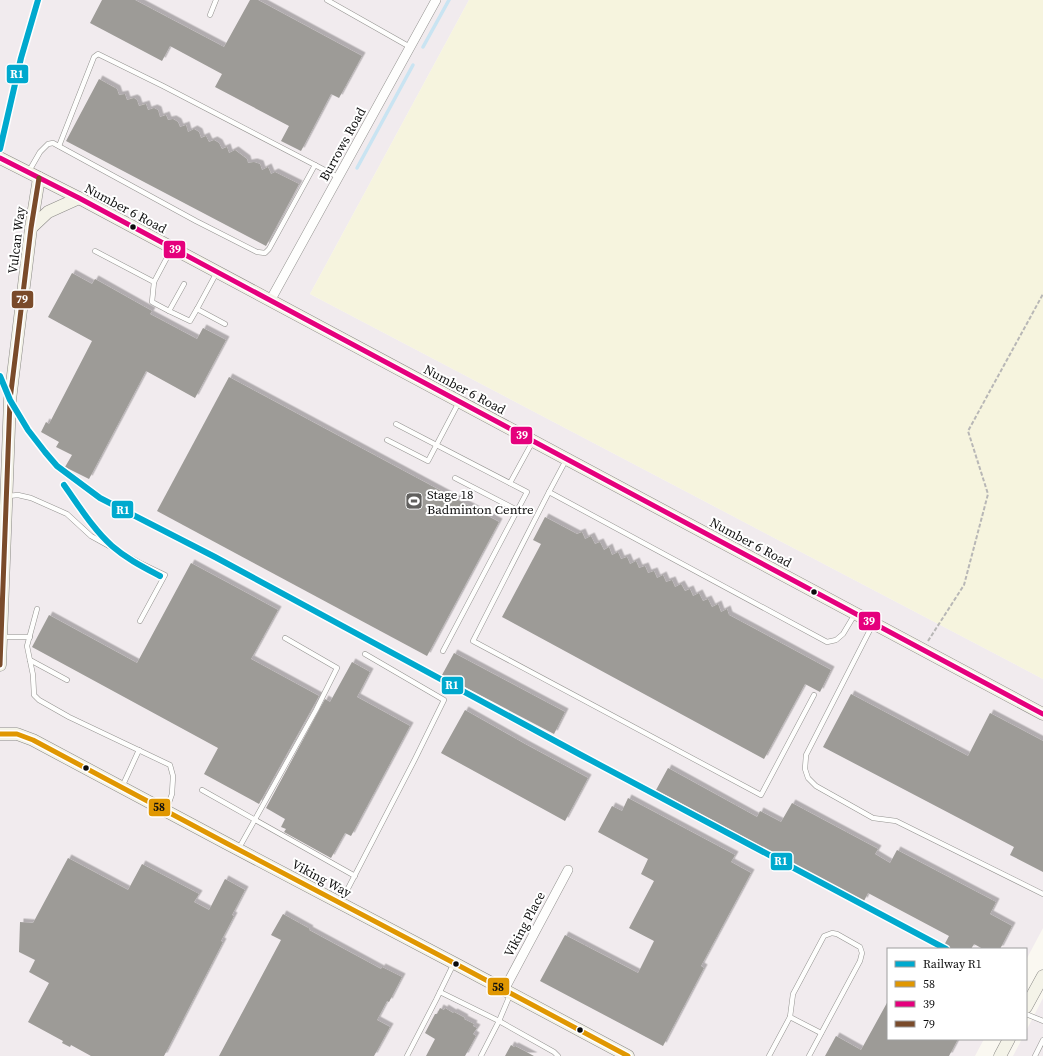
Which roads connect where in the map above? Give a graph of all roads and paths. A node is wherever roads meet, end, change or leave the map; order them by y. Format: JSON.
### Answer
{"nodes":[{"id":1,"x":216,"y":0,"type":"edge"},
{"id":2,"x":327,"y":0,"type":"edge"},
{"id":3,"x":436,"y":0,"type":"edge"},
{"id":4,"x":210,"y":15,"type":"dead end"},
{"id":5,"x":410,"y":47,"type":"junction"},
{"id":6,"x":59,"y":146,"type":"junction"},
{"id":7,"x":0,"y":158,"type":"edge"},
{"id":8,"x":315,"y":165,"type":"junction"},
{"id":9,"x":34,"y":176,"type":"junction"},
{"id":10,"x":338,"y":177,"type":"junction"},
{"id":11,"x":78,"y":198,"type":"junction"},
{"id":12,"x":31,"y":228,"type":"junction"},
{"id":13,"x":172,"y":248,"type":"junction"},
{"id":14,"x":95,"y":251,"type":"dead end"},
{"id":15,"x":217,"y":272,"type":"junction"},
{"id":16,"x":154,"y":282,"type":"junction"},
{"id":17,"x":184,"y":284,"type":"dead end"},
{"id":18,"x":1043,"y":294,"type":"edge"},
{"id":19,"x":270,"y":301,"type":"junction"},
{"id":20,"x":197,"y":309,"type":"junction"},
{"id":21,"x":170,"y":311,"type":"junction"},
{"id":22,"x":225,"y":324,"type":"dead end"},
{"id":23,"x":459,"y":402,"type":"junction"},
{"id":24,"x":396,"y":424,"type":"dead end"},
{"id":25,"x":387,"y":440,"type":"dead end"},
{"id":26,"x":533,"y":441,"type":"junction"},
{"id":27,"x":437,"y":445,"type":"junction"},
{"id":28,"x":566,"y":459,"type":"junction"},
{"id":29,"x":456,"y":478,"type":"dead end"},
{"id":30,"x":510,"y":483,"type":"junction"},
{"id":31,"x":549,"y":492,"type":"junction"},
{"id":32,"x":6,"y":497,"type":"junction"},
{"id":33,"x":517,"y":510,"type":"junction"},
{"id":34,"x":37,"y":609,"type":"dead end"},
{"id":35,"x":855,"y":614,"type":"junction"},
{"id":36,"x":140,"y":621,"type":"dead end"},
{"id":37,"x":874,"y":624,"type":"junction"},
{"id":38,"x":1,"y":637,"type":"junction"},
{"id":39,"x":30,"y":637,"type":"junction"},
{"id":40,"x":284,"y":638,"type":"dead end"},
{"id":41,"x":922,"y":650,"type":"junction"},
{"id":42,"x":443,"y":651,"type":"dead end"},
{"id":43,"x":365,"y":654,"type":"dead end"},
{"id":44,"x":30,"y":660,"type":"junction"},
{"id":45,"x":0,"y":665,"type":"edge"},
{"id":46,"x":67,"y":680,"type":"dead end"},
{"id":47,"x":814,"y":695,"type":"dead end"},
{"id":48,"x":1043,"y":714,"type":"edge"},
{"id":49,"x":0,"y":734,"type":"edge"},
{"id":50,"x":139,"y":750,"type":"junction"},
{"id":51,"x":122,"y":787,"type":"junction"},
{"id":52,"x":202,"y":790,"type":"dead end"},
{"id":53,"x":166,"y":811,"type":"junction"},
{"id":54,"x":255,"y":819,"type":"junction"},
{"id":55,"x":238,"y":850,"type":"junction"},
{"id":56,"x":568,"y":870,"type":"dead end"},
{"id":57,"x":355,"y":876,"type":"junction"},
{"id":58,"x":1043,"y":894,"type":"edge"},
{"id":59,"x":340,"y":903,"type":"junction"},
{"id":60,"x":454,"y":963,"type":"junction"},
{"id":61,"x":1043,"y":976,"type":"edge"},
{"id":62,"x":507,"y":991,"type":"junction"},
{"id":63,"x":440,"y":992,"type":"junction"},
{"id":64,"x":1027,"y":1004,"type":"edge"},
{"id":65,"x":1027,"y":1014,"type":"edge"},
{"id":66,"x":790,"y":1016,"type":"junction"},
{"id":67,"x":498,"y":1021,"type":"junction"},
{"id":68,"x":1043,"y":1021,"type":"edge"},
{"id":69,"x":821,"y":1033,"type":"junction"},
{"id":70,"x":1008,"y":1040,"type":"edge"},
{"id":71,"x":1043,"y":1040,"type":"edge"},
{"id":72,"x":407,"y":1056,"type":"edge"},
{"id":73,"x":481,"y":1056,"type":"edge"},
{"id":74,"x":558,"y":1056,"type":"edge"},
{"id":75,"x":628,"y":1056,"type":"edge"},
{"id":76,"x":769,"y":1056,"type":"edge"},
{"id":77,"x":809,"y":1056,"type":"edge"},
{"id":78,"x":1000,"y":1056,"type":"edge"},
{"id":79,"x":1035,"y":1056,"type":"edge"}],
"edges":[{"from":1,"to":4,"type":"lane"},
{"from":2,"to":5,"type":"lane"},
{"from":3,"to":5,"type":"street","name":"Burrows Road"},
{"from":5,"to":10,"type":"street","name":"Burrows Road"},
{"from":6,"to":8,"type":"lane"},
{"from":6,"to":8,"type":"lane"},
{"from":6,"to":9,"type":"lane"},
{"from":7,"to":9,"type":"street","name":"Number 6 Road"},
{"from":8,"to":10,"type":"lane"},
{"from":9,"to":11,"type":"street","name":"Number 6 Road"},
{"from":9,"to":12,"type":"street","name":"Vulcan Way"},
{"from":10,"to":19,"type":"street","name":"Burrows Road"},
{"from":11,"to":12,"type":"street"},
{"from":11,"to":13,"type":"street","name":"Number 6 Road"},
{"from":12,"to":32,"type":"street","name":"Vulcan Way"},
{"from":13,"to":15,"type":"street","name":"Number 6 Road"},
{"from":13,"to":16,"type":"lane"},
{"from":14,"to":16,"type":"lane"},
{"from":15,"to":19,"type":"street","name":"Number 6 Road"},
{"from":15,"to":20,"type":"lane"},
{"from":16,"to":21,"type":"lane"},
{"from":17,"to":21,"type":"lane"},
{"from":18,"to":41,"type":"path"},
{"from":19,"to":23,"type":"street","name":"Number 6 Road"},
{"from":20,"to":21,"type":"lane"},
{"from":20,"to":22,"type":"lane"},
{"from":23,"to":26,"type":"street","name":"Number 6 Road"},
{"from":23,"to":27,"type":"lane"},
{"from":24,"to":27,"type":"lane"},
{"from":25,"to":27,"type":"lane"},
{"from":26,"to":28,"type":"street","name":"Number 6 Road"},
{"from":26,"to":30,"type":"lane"},
{"from":27,"to":30,"type":"lane"},
{"from":28,"to":31,"type":"lane"},
{"from":28,"to":35,"type":"street","name":"Number 6 Road"},
{"from":29,"to":33,"type":"lane"},
{"from":30,"to":33,"type":"lane"},
{"from":31,"to":35,"type":"lane"},
{"from":31,"to":47,"type":"lane"},
{"from":32,"to":36,"type":"lane"},
{"from":32,"to":38,"type":"street","name":"Vulcan Way"},
{"from":33,"to":42,"type":"lane"},
{"from":34,"to":39,"type":"lane"},
{"from":35,"to":37,"type":"street","name":"Number 6 Road"},
{"from":37,"to":41,"type":"street","name":"Number 6 Road"},
{"from":37,"to":58,"type":"lane"},
{"from":38,"to":39,"type":"lane"},
{"from":38,"to":45,"type":"street","name":"Vulcan Way"},
{"from":39,"to":44,"type":"lane"},
{"from":40,"to":54,"type":"lane"},
{"from":41,"to":48,"type":"street","name":"Number 6 Road"},
{"from":43,"to":57,"type":"lane"},
{"from":44,"to":46,"type":"lane"},
{"from":44,"to":50,"type":"lane"},
{"from":49,"to":51,"type":"street","name":"Viking Way"},
{"from":50,"to":51,"type":"lane"},
{"from":50,"to":53,"type":"lane"},
{"from":51,"to":53,"type":"street","name":"Viking Way"},
{"from":52,"to":54,"type":"lane"},
{"from":53,"to":55,"type":"street","name":"Viking Way"},
{"from":54,"to":55,"type":"lane"},
{"from":54,"to":57,"type":"lane"},
{"from":55,"to":59,"type":"street","name":"Viking Way"},
{"from":56,"to":62,"type":"street","name":"Viking Place"},
{"from":57,"to":59,"type":"lane"},
{"from":59,"to":60,"type":"street","name":"Viking Way"},
{"from":60,"to":62,"type":"street","name":"Viking Way"},
{"from":60,"to":63,"type":"lane"},
{"from":61,"to":64,"type":"street"},
{"from":62,"to":67,"type":"lane"},
{"from":62,"to":75,"type":"street","name":"Viking Way"},
{"from":63,"to":67,"type":"lane"},
{"from":63,"to":72,"type":"lane"},
{"from":65,"to":68,"type":"lane"},
{"from":66,"to":69,"type":"lane"},
{"from":66,"to":69,"type":"lane"},
{"from":66,"to":76,"type":"lane"},
{"from":67,"to":73,"type":"lane"},
{"from":67,"to":74,"type":"lane"},
{"from":69,"to":77,"type":"lane"},
{"from":70,"to":78,"type":"street"},
{"from":71,"to":79,"type":"lane"}]}
